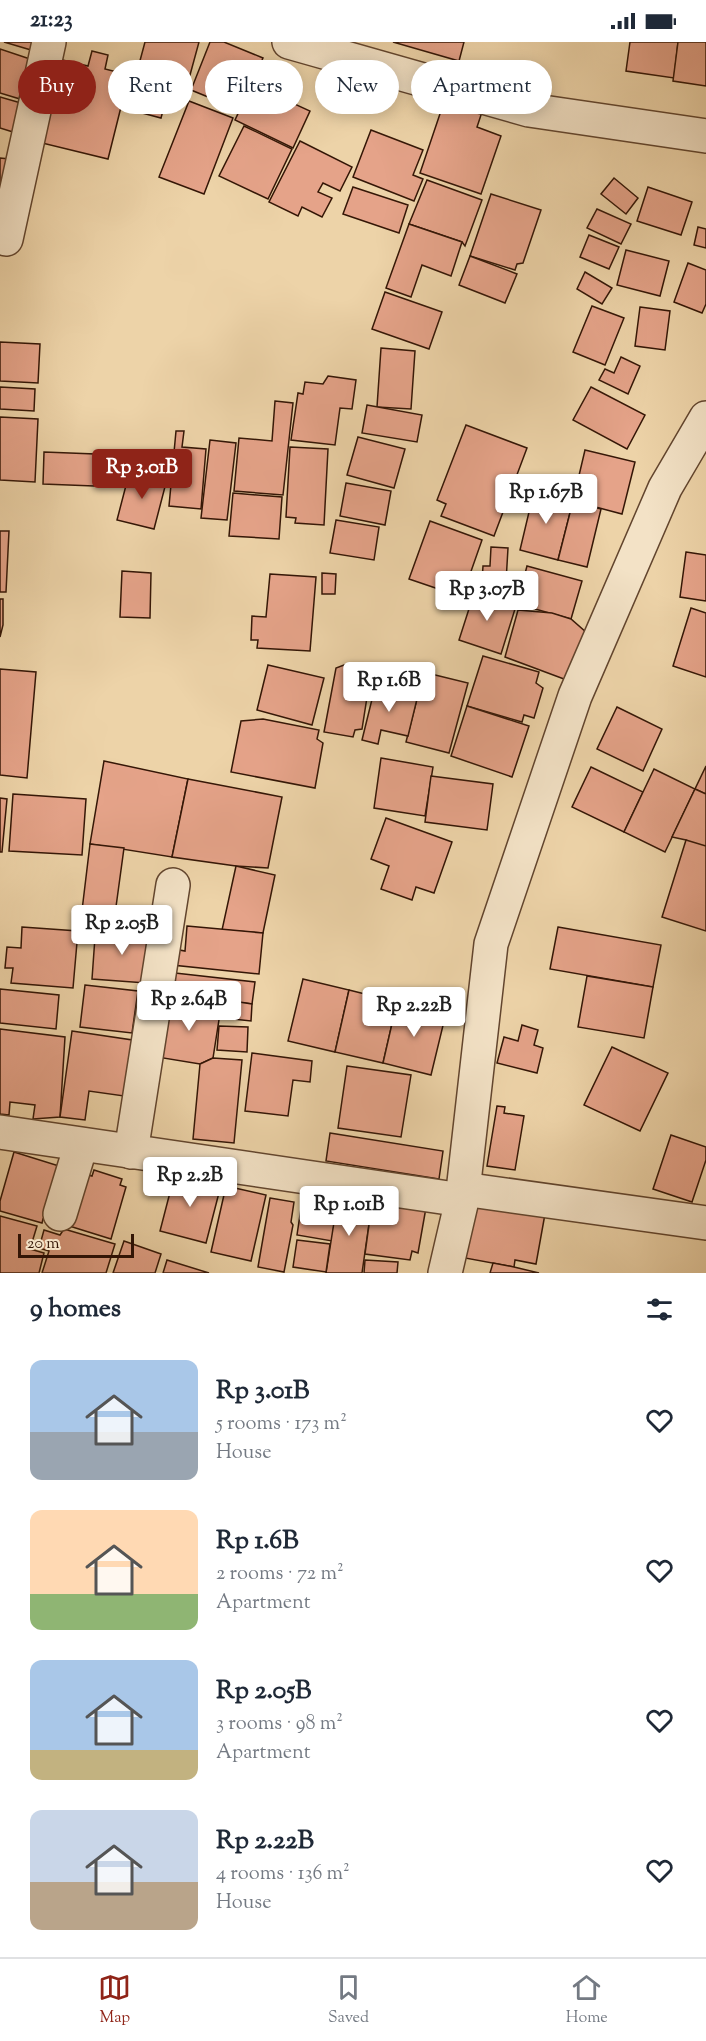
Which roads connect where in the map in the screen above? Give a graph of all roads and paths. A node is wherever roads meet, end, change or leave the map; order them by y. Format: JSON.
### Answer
{"nodes":[{"id":1,"x":49,"y":42,"type":"edge"},
{"id":2,"x":289,"y":42,"type":"edge"},
{"id":3,"x":336,"y":48,"type":"edge"},
{"id":4,"x":706,"y":136,"type":"edge"},
{"id":5,"x":6,"y":238,"type":"dead end"},
{"id":6,"x":706,"y":417,"type":"edge"},
{"id":7,"x":173,"y":885,"type":"dead end"},
{"id":8,"x":0,"y":1132,"type":"edge"},
{"id":9,"x":81,"y":1145,"type":"junction"},
{"id":10,"x":131,"y":1152,"type":"junction"},
{"id":11,"x":462,"y":1194,"type":"junction"},
{"id":12,"x":60,"y":1214,"type":"dead end"},
{"id":13,"x":706,"y":1223,"type":"edge"},
{"id":14,"x":445,"y":1273,"type":"edge"}],
"edges":[{"from":1,"to":5,"type":"street"},
{"from":2,"to":3,"type":"street"},
{"from":3,"to":4,"type":"street"},
{"from":6,"to":11,"type":"street"},
{"from":7,"to":10,"type":"street"},
{"from":8,"to":9,"type":"street"},
{"from":9,"to":10,"type":"street"},
{"from":9,"to":12,"type":"street"},
{"from":10,"to":11,"type":"street"},
{"from":11,"to":13,"type":"street"},
{"from":11,"to":14,"type":"street"}]}
